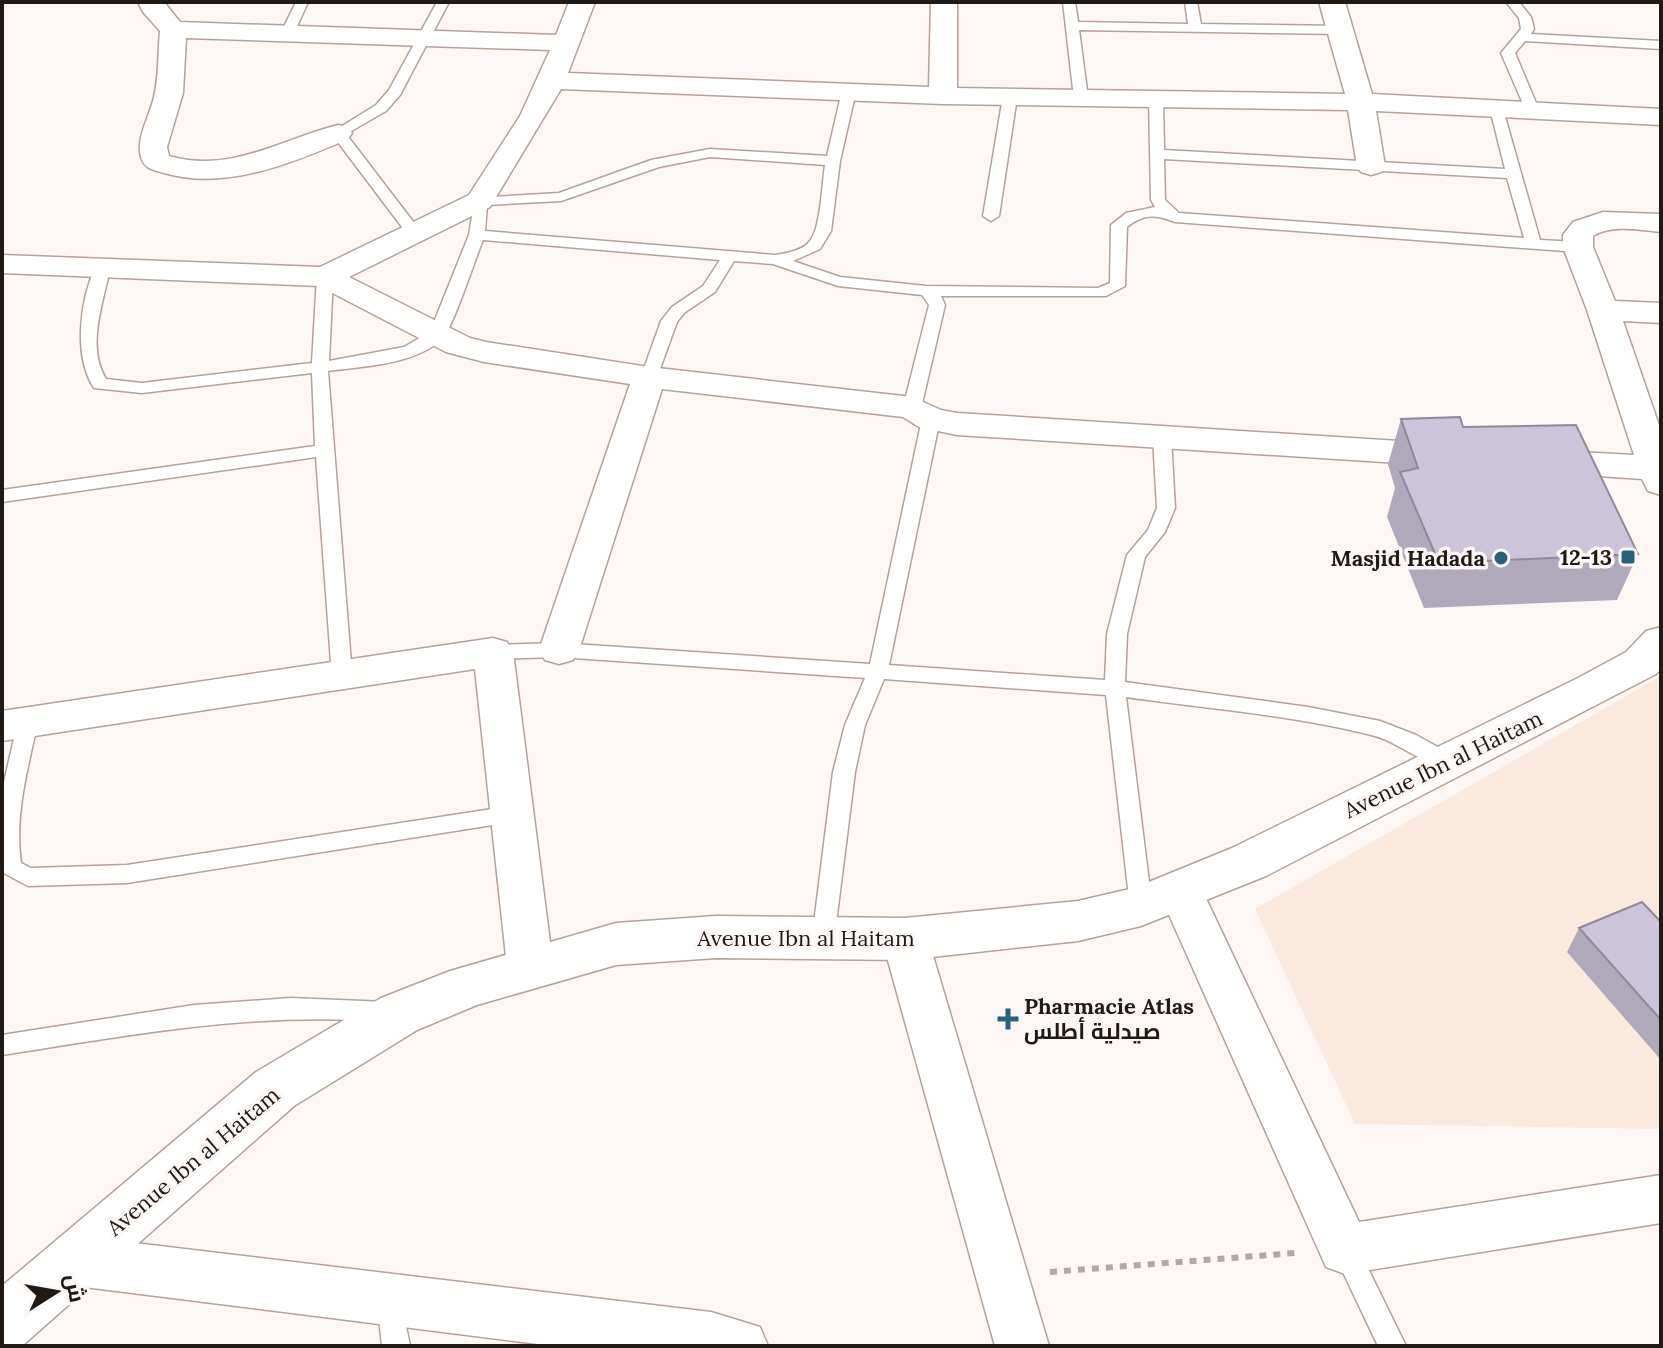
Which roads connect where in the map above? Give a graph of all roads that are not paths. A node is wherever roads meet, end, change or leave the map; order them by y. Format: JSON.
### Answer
{"nodes":[{"id":1,"x":151,"y":2,"type":"edge"},
{"id":2,"x":302,"y":2,"type":"edge"},
{"id":3,"x":443,"y":2,"type":"edge"},
{"id":4,"x":582,"y":2,"type":"edge"},
{"id":5,"x":944,"y":2,"type":"edge"},
{"id":6,"x":1069,"y":2,"type":"edge"},
{"id":7,"x":1191,"y":2,"type":"edge"},
{"id":8,"x":1332,"y":2,"type":"edge"},
{"id":9,"x":1512,"y":2,"type":"edge"},
{"id":10,"x":1073,"y":26,"type":"junction"},
{"id":11,"x":1195,"y":27,"type":"junction"},
{"id":12,"x":173,"y":30,"type":"junction"},
{"id":13,"x":1343,"y":30,"type":"junction"},
{"id":14,"x":287,"y":35,"type":"junction"},
{"id":15,"x":1521,"y":37,"type":"junction"},
{"id":16,"x":422,"y":41,"type":"junction"},
{"id":17,"x":565,"y":43,"type":"junction"},
{"id":18,"x":1661,"y":45,"type":"edge"},
{"id":19,"x":552,"y":81,"type":"junction"},
{"id":20,"x":849,"y":91,"type":"junction"},
{"id":21,"x":943,"y":96,"type":"junction"},
{"id":22,"x":1010,"y":97,"type":"junction"},
{"id":23,"x":1081,"y":98,"type":"junction"},
{"id":24,"x":1156,"y":99,"type":"junction"},
{"id":25,"x":1361,"y":102,"type":"junction"},
{"id":26,"x":1497,"y":109,"type":"junction"},
{"id":27,"x":1532,"y":110,"type":"junction"},
{"id":28,"x":1661,"y":117,"type":"edge"},
{"id":29,"x":338,"y":133,"type":"junction"},
{"id":30,"x":1157,"y":154,"type":"junction"},
{"id":31,"x":833,"y":161,"type":"junction"},
{"id":32,"x":1371,"y":166,"type":"junction"},
{"id":33,"x":1513,"y":174,"type":"junction"},
{"id":34,"x":480,"y":201,"type":"junction"},
{"id":35,"x":1164,"y":210,"type":"junction"},
{"id":36,"x":991,"y":216,"type":"dead end"},
{"id":37,"x":1661,"y":223,"type":"edge"},
{"id":38,"x":413,"y":232,"type":"junction"},
{"id":39,"x":477,"y":235,"type":"junction"},
{"id":40,"x":1533,"y":243,"type":"junction"},
{"id":41,"x":1578,"y":247,"type":"junction"},
{"id":42,"x":730,"y":256,"type":"junction"},
{"id":43,"x":775,"y":260,"type":"junction"},
{"id":44,"x":2,"y":264,"type":"edge"},
{"id":45,"x":102,"y":269,"type":"junction"},
{"id":46,"x":325,"y":277,"type":"junction"},
{"id":47,"x":926,"y":291,"type":"junction"},
{"id":48,"x":1603,"y":310,"type":"junction"},
{"id":49,"x":1661,"y":313,"type":"edge"},
{"id":50,"x":437,"y":335,"type":"junction"},
{"id":51,"x":320,"y":368,"type":"junction"},
{"id":52,"x":649,"y":377,"type":"junction"},
{"id":53,"x":921,"y":413,"type":"junction"},
{"id":54,"x":1162,"y":437,"type":"junction"},
{"id":55,"x":324,"y":450,"type":"junction"},
{"id":56,"x":1657,"y":475,"type":"edge"},
{"id":57,"x":2,"y":496,"type":"edge"},
{"id":58,"x":1661,"y":642,"type":"edge"},
{"id":59,"x":559,"y":650,"type":"junction"},
{"id":60,"x":493,"y":652,"type":"junction"},
{"id":61,"x":878,"y":671,"type":"junction"},
{"id":62,"x":342,"y":676,"type":"junction"},
{"id":63,"x":1115,"y":688,"type":"junction"},
{"id":64,"x":15,"y":724,"type":"edge"},
{"id":65,"x":1445,"y":761,"type":"junction"},
{"id":66,"x":511,"y":814,"type":"junction"},
{"id":67,"x":1160,"y":898,"type":"junction"},
{"id":68,"x":823,"y":939,"type":"junction"},
{"id":69,"x":905,"y":939,"type":"junction"},
{"id":70,"x":530,"y":966,"type":"junction"},
{"id":71,"x":399,"y":1014,"type":"junction"},
{"id":72,"x":2,"y":1045,"type":"edge"},
{"id":73,"x":1661,"y":1199,"type":"edge"},
{"id":74,"x":1345,"y":1249,"type":"junction"},
{"id":75,"x":76,"y":1261,"type":"junction"},
{"id":76,"x":393,"y":1323,"type":"edge"},
{"id":77,"x":2,"y":1324,"type":"edge"},
{"id":78,"x":741,"y":1346,"type":"edge"},
{"id":79,"x":1022,"y":1346,"type":"edge"},
{"id":80,"x":1392,"y":1346,"type":"edge"}],
"edges":[{"from":1,"to":12,"type":"street"},
{"from":2,"to":14,"type":"lane"},
{"from":3,"to":16,"type":"lane"},
{"from":4,"to":17,"type":"street"},
{"from":5,"to":21,"type":"street"},
{"from":6,"to":10,"type":"lane"},
{"from":7,"to":11,"type":"lane"},
{"from":8,"to":13,"type":"street"},
{"from":9,"to":15,"type":"lane"},
{"from":10,"to":11,"type":"lane"},
{"from":10,"to":23,"type":"lane"},
{"from":11,"to":13,"type":"lane"},
{"from":12,"to":14,"type":"street"},
{"from":12,"to":29,"type":"street"},
{"from":13,"to":25,"type":"street"},
{"from":14,"to":16,"type":"street"},
{"from":15,"to":18,"type":"lane"},
{"from":15,"to":27,"type":"lane"},
{"from":16,"to":17,"type":"street"},
{"from":16,"to":29,"type":"lane"},
{"from":17,"to":19,"type":"street"},
{"from":19,"to":20,"type":"street"},
{"from":19,"to":34,"type":"street"},
{"from":20,"to":21,"type":"street"},
{"from":20,"to":31,"type":"lane"},
{"from":21,"to":22,"type":"street"},
{"from":22,"to":23,"type":"street"},
{"from":22,"to":36,"type":"lane"},
{"from":23,"to":24,"type":"street"},
{"from":24,"to":25,"type":"street"},
{"from":24,"to":30,"type":"lane"},
{"from":25,"to":26,"type":"street"},
{"from":25,"to":32,"type":"street"},
{"from":26,"to":27,"type":"street"},
{"from":26,"to":33,"type":"lane"},
{"from":27,"to":28,"type":"street"},
{"from":29,"to":38,"type":"lane"},
{"from":30,"to":32,"type":"lane"},
{"from":30,"to":35,"type":"lane"},
{"from":31,"to":34,"type":"lane"},
{"from":31,"to":43,"type":"lane"},
{"from":32,"to":33,"type":"lane"},
{"from":33,"to":40,"type":"lane"},
{"from":34,"to":38,"type":"street"},
{"from":34,"to":39,"type":"lane"},
{"from":35,"to":40,"type":"lane"},
{"from":35,"to":47,"type":"lane"},
{"from":37,"to":41,"type":"street"},
{"from":38,"to":46,"type":"street"},
{"from":39,"to":42,"type":"lane"},
{"from":39,"to":50,"type":"lane"},
{"from":40,"to":41,"type":"lane"},
{"from":41,"to":48,"type":"street"},
{"from":42,"to":43,"type":"lane"},
{"from":42,"to":52,"type":"lane"},
{"from":43,"to":47,"type":"lane"},
{"from":44,"to":45,"type":"street"},
{"from":45,"to":46,"type":"street"},
{"from":45,"to":51,"type":"lane"},
{"from":46,"to":50,"type":"street"},
{"from":46,"to":51,"type":"lane"},
{"from":47,"to":53,"type":"lane"},
{"from":48,"to":49,"type":"street"},
{"from":48,"to":56,"type":"street"},
{"from":50,"to":51,"type":"lane"},
{"from":50,"to":52,"type":"street"},
{"from":51,"to":55,"type":"lane"},
{"from":52,"to":53,"type":"street"},
{"from":52,"to":59,"type":"street"},
{"from":53,"to":54,"type":"street"},
{"from":53,"to":61,"type":"lane"},
{"from":54,"to":56,"type":"street"},
{"from":54,"to":63,"type":"lane"},
{"from":55,"to":57,"type":"lane"},
{"from":55,"to":62,"type":"lane"},
{"from":58,"to":65,"type":"street","name":"Avenue Ibn al Haitam"},
{"from":59,"to":60,"type":"lane"},
{"from":59,"to":61,"type":"lane"},
{"from":60,"to":62,"type":"street"},
{"from":60,"to":66,"type":"street"},
{"from":61,"to":63,"type":"lane"},
{"from":61,"to":68,"type":"lane"},
{"from":62,"to":64,"type":"street"},
{"from":63,"to":65,"type":"lane"},
{"from":63,"to":67,"type":"lane"},
{"from":64,"to":66,"type":"lane"},
{"from":65,"to":67,"type":"street","name":"Avenue Ibn al Haitam"},
{"from":66,"to":70,"type":"street"},
{"from":67,"to":69,"type":"street","name":"Avenue Ibn al Haitam"},
{"from":67,"to":74,"type":"street"},
{"from":68,"to":69,"type":"street","name":"Avenue Ibn al Haitam"},
{"from":68,"to":70,"type":"street","name":"Avenue Ibn al Haitam"},
{"from":69,"to":79,"type":"street"},
{"from":70,"to":71,"type":"street","name":"Avenue Ibn al Haitam"},
{"from":71,"to":72,"type":"lane"},
{"from":71,"to":75,"type":"street","name":"Avenue Ibn al Haitam"},
{"from":73,"to":74,"type":"street"},
{"from":74,"to":80,"type":"lane"},
{"from":75,"to":76,"type":"street"},
{"from":75,"to":77,"type":"street","name":"Avenue Ibn al Haitam"},
{"from":76,"to":78,"type":"street"}]}
